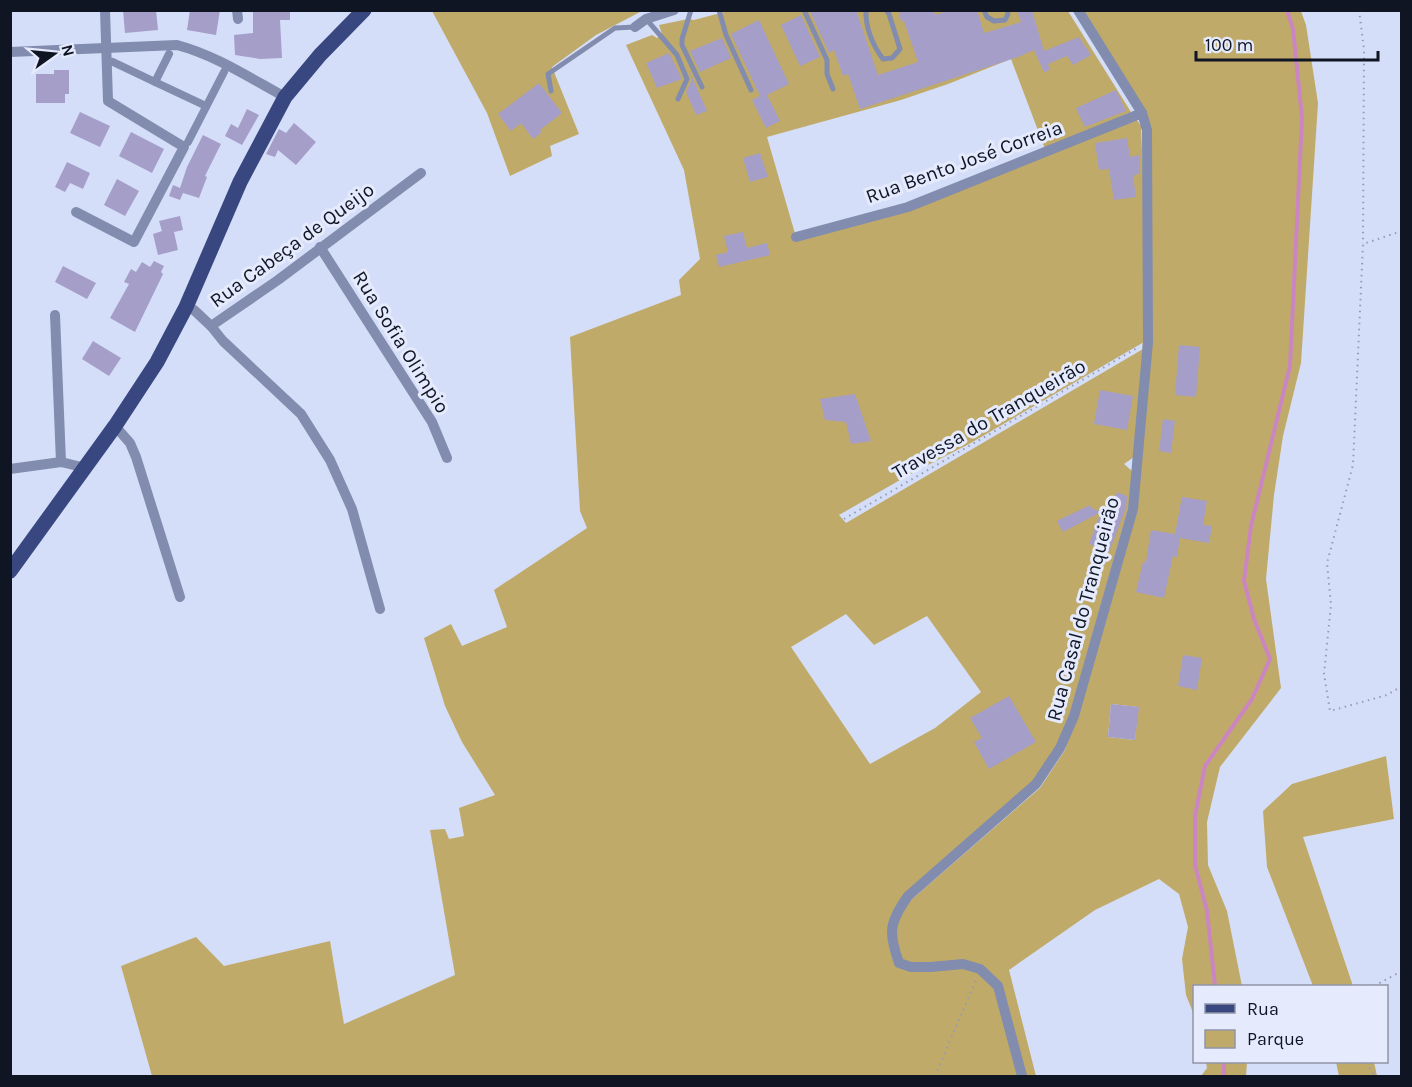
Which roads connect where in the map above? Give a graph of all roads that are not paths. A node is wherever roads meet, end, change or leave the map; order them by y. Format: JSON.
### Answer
{"nodes":[{"id":1,"x":105,"y":10,"type":"edge"},
{"id":2,"x":364,"y":10,"type":"edge"},
{"id":3,"x":674,"y":10,"type":"edge"},
{"id":4,"x":691,"y":10,"type":"edge"},
{"id":5,"x":719,"y":10,"type":"edge"},
{"id":6,"x":804,"y":10,"type":"edge"},
{"id":7,"x":866,"y":10,"type":"edge"},
{"id":8,"x":886,"y":10,"type":"edge"},
{"id":9,"x":984,"y":10,"type":"edge"},
{"id":10,"x":1007,"y":10,"type":"edge"},
{"id":11,"x":1078,"y":10,"type":"edge"},
{"id":12,"x":645,"y":19,"type":"junction"},
{"id":13,"x":635,"y":27,"type":"joint"},
{"id":14,"x":106,"y":47,"type":"junction"},
{"id":15,"x":10,"y":52,"type":"edge"},
{"id":16,"x":169,"y":54,"type":"dead end"},
{"id":17,"x":113,"y":62,"type":"dead end"},
{"id":18,"x":224,"y":72,"type":"dead end"},
{"id":19,"x":155,"y":82,"type":"junction"},
{"id":20,"x":702,"y":87,"type":"dead end"},
{"id":21,"x":833,"y":89,"type":"dead end"},
{"id":22,"x":752,"y":90,"type":"dead end"},
{"id":23,"x":551,"y":91,"type":"dead end"},
{"id":24,"x":285,"y":97,"type":"junction"},
{"id":25,"x":678,"y":99,"type":"dead end"},
{"id":26,"x":206,"y":106,"type":"junction"},
{"id":27,"x":1142,"y":113,"type":"junction"},
{"id":28,"x":188,"y":142,"type":"dead end"},
{"id":29,"x":421,"y":172,"type":"dead end"},
{"id":30,"x":76,"y":212,"type":"dead end"},
{"id":31,"x":796,"y":237,"type":"dead end"},
{"id":32,"x":320,"y":247,"type":"junction"},
{"id":33,"x":186,"y":307,"type":"junction"},
{"id":34,"x":55,"y":315,"type":"dead end"},
{"id":35,"x":211,"y":326,"type":"junction"},
{"id":36,"x":115,"y":426,"type":"junction"},
{"id":37,"x":447,"y":458,"type":"dead end"},
{"id":38,"x":61,"y":462,"type":"junction"},
{"id":39,"x":86,"y":468,"type":"junction"},
{"id":40,"x":10,"y":469,"type":"edge"},
{"id":41,"x":10,"y":571,"type":"edge"},
{"id":42,"x":180,"y":597,"type":"dead end"},
{"id":43,"x":380,"y":609,"type":"dead end"},
{"id":44,"x":1022,"y":1077,"type":"edge"}],
"edges":[{"from":1,"to":14,"type":"street"},
{"from":2,"to":24,"type":"main road"},
{"from":3,"to":12,"type":"street"},
{"from":4,"to":20,"type":"lane"},
{"from":5,"to":22,"type":"lane"},
{"from":6,"to":21,"type":"lane"},
{"from":7,"to":8,"type":"lane"},
{"from":9,"to":10,"type":"lane"},
{"from":11,"to":27,"type":"street","name":"Rua Casal do Tranqueirão"},
{"from":12,"to":13,"type":"street"},
{"from":12,"to":25,"type":"lane"},
{"from":13,"to":23,"type":"lane"},
{"from":14,"to":15,"type":"street"},
{"from":14,"to":24,"type":"street"},
{"from":14,"to":30,"type":"street"},
{"from":16,"to":19,"type":"street"},
{"from":17,"to":19,"type":"street"},
{"from":18,"to":26,"type":"street"},
{"from":19,"to":26,"type":"street"},
{"from":24,"to":33,"type":"main road"},
{"from":26,"to":28,"type":"street"},
{"from":27,"to":31,"type":"street","name":"Rua Bento José Correia"},
{"from":27,"to":44,"type":"street","name":"Rua Casal do Tranqueirão"},
{"from":29,"to":32,"type":"street","name":"Rua Cabeça de Queijo"},
{"from":32,"to":35,"type":"street","name":"Rua Cabeça de Queijo"},
{"from":32,"to":37,"type":"street","name":"Rua Sofia Olimpio"},
{"from":33,"to":35,"type":"street","name":"Rua Cabeça de Queijo"},
{"from":33,"to":36,"type":"main road"},
{"from":34,"to":38,"type":"street"},
{"from":35,"to":43,"type":"street"},
{"from":36,"to":39,"type":"main road"},
{"from":36,"to":42,"type":"street"},
{"from":38,"to":39,"type":"street"},
{"from":38,"to":40,"type":"street"},
{"from":39,"to":41,"type":"main road"}]}
